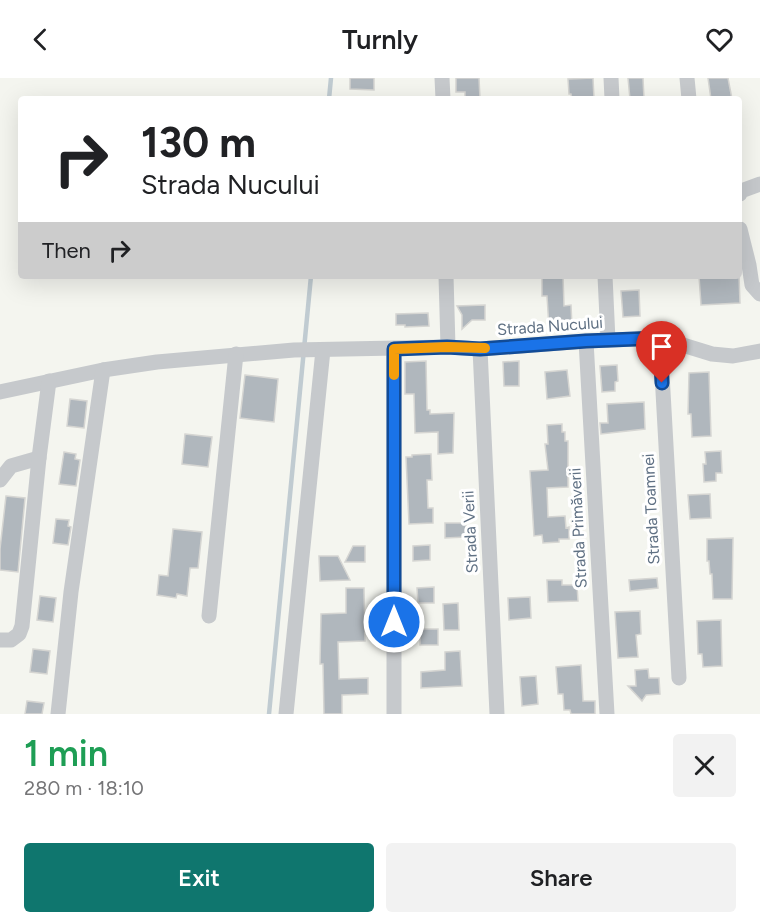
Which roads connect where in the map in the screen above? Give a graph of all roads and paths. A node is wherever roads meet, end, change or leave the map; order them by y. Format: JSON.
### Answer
{"nodes":[{"id":1,"x":442,"y":78,"type":"edge"},
{"id":2,"x":611,"y":78,"type":"edge"},
{"id":3,"x":687,"y":78,"type":"edge"},
{"id":4,"x":443,"y":96,"type":"edge"},
{"id":5,"x":612,"y":96,"type":"edge"},
{"id":6,"x":689,"y":96,"type":"edge"},
{"id":7,"x":760,"y":184,"type":"edge"},
{"id":8,"x":742,"y":191,"type":"edge"},
{"id":9,"x":742,"y":237,"type":"edge"},
{"id":10,"x":446,"y":279,"type":"edge"},
{"id":11,"x":605,"y":279,"type":"edge"},
{"id":12,"x":760,"y":294,"type":"edge"},
{"id":13,"x":660,"y":338,"type":"junction"},
{"id":14,"x":608,"y":340,"type":"junction"},
{"id":15,"x":586,"y":341,"type":"junction"},
{"id":16,"x":447,"y":347,"type":"junction"},
{"id":17,"x":394,"y":349,"type":"junction"},
{"id":18,"x":480,"y":349,"type":"junction"},
{"id":19,"x":318,"y":350,"type":"junction"},
{"id":20,"x":760,"y":351,"type":"edge"},
{"id":21,"x":236,"y":354,"type":"junction"},
{"id":22,"x":103,"y":370,"type":"junction"},
{"id":23,"x":49,"y":381,"type":"junction"},
{"id":24,"x":0,"y":392,"type":"edge"},
{"id":25,"x":39,"y":458,"type":"junction"},
{"id":26,"x":0,"y":480,"type":"edge"},
{"id":27,"x":209,"y":616,"type":"dead end"},
{"id":28,"x":0,"y":640,"type":"edge"},
{"id":29,"x":679,"y":678,"type":"dead end"},
{"id":30,"x":58,"y":714,"type":"edge"},
{"id":31,"x":286,"y":714,"type":"edge"},
{"id":32,"x":394,"y":714,"type":"edge"},
{"id":33,"x":497,"y":714,"type":"edge"},
{"id":34,"x":607,"y":714,"type":"edge"}],
"edges":[{"from":1,"to":4,"type":"street"},
{"from":2,"to":5,"type":"street"},
{"from":3,"to":6,"type":"street"},
{"from":7,"to":8,"type":"street"},
{"from":9,"to":12,"type":"street"},
{"from":10,"to":16,"type":"street"},
{"from":11,"to":14,"type":"street"},
{"from":13,"to":14,"type":"street","name":"Strada Nucului"},
{"from":13,"to":20,"type":"street","name":"Strada Nucului"},
{"from":13,"to":29,"type":"street","name":"Strada Toamnei"},
{"from":14,"to":15,"type":"street","name":"Strada Nucului"},
{"from":15,"to":18,"type":"street","name":"Strada Nucului"},
{"from":15,"to":34,"type":"street","name":"Strada Primăverii"},
{"from":16,"to":17,"type":"street","name":"Strada Nucului"},
{"from":16,"to":18,"type":"street","name":"Strada Nucului"},
{"from":17,"to":19,"type":"street","name":"Strada Nucului"},
{"from":17,"to":32,"type":"street"},
{"from":18,"to":33,"type":"street","name":"Strada Verii"},
{"from":19,"to":21,"type":"street","name":"Strada Nucului"},
{"from":19,"to":31,"type":"street"},
{"from":21,"to":22,"type":"street","name":"Strada Nucului"},
{"from":21,"to":27,"type":"street"},
{"from":22,"to":23,"type":"street","name":"Strada Nucului"},
{"from":22,"to":30,"type":"street"},
{"from":23,"to":24,"type":"street","name":"Strada Nucului"},
{"from":23,"to":25,"type":"street"},
{"from":25,"to":26,"type":"street"},
{"from":25,"to":28,"type":"street"}]}
